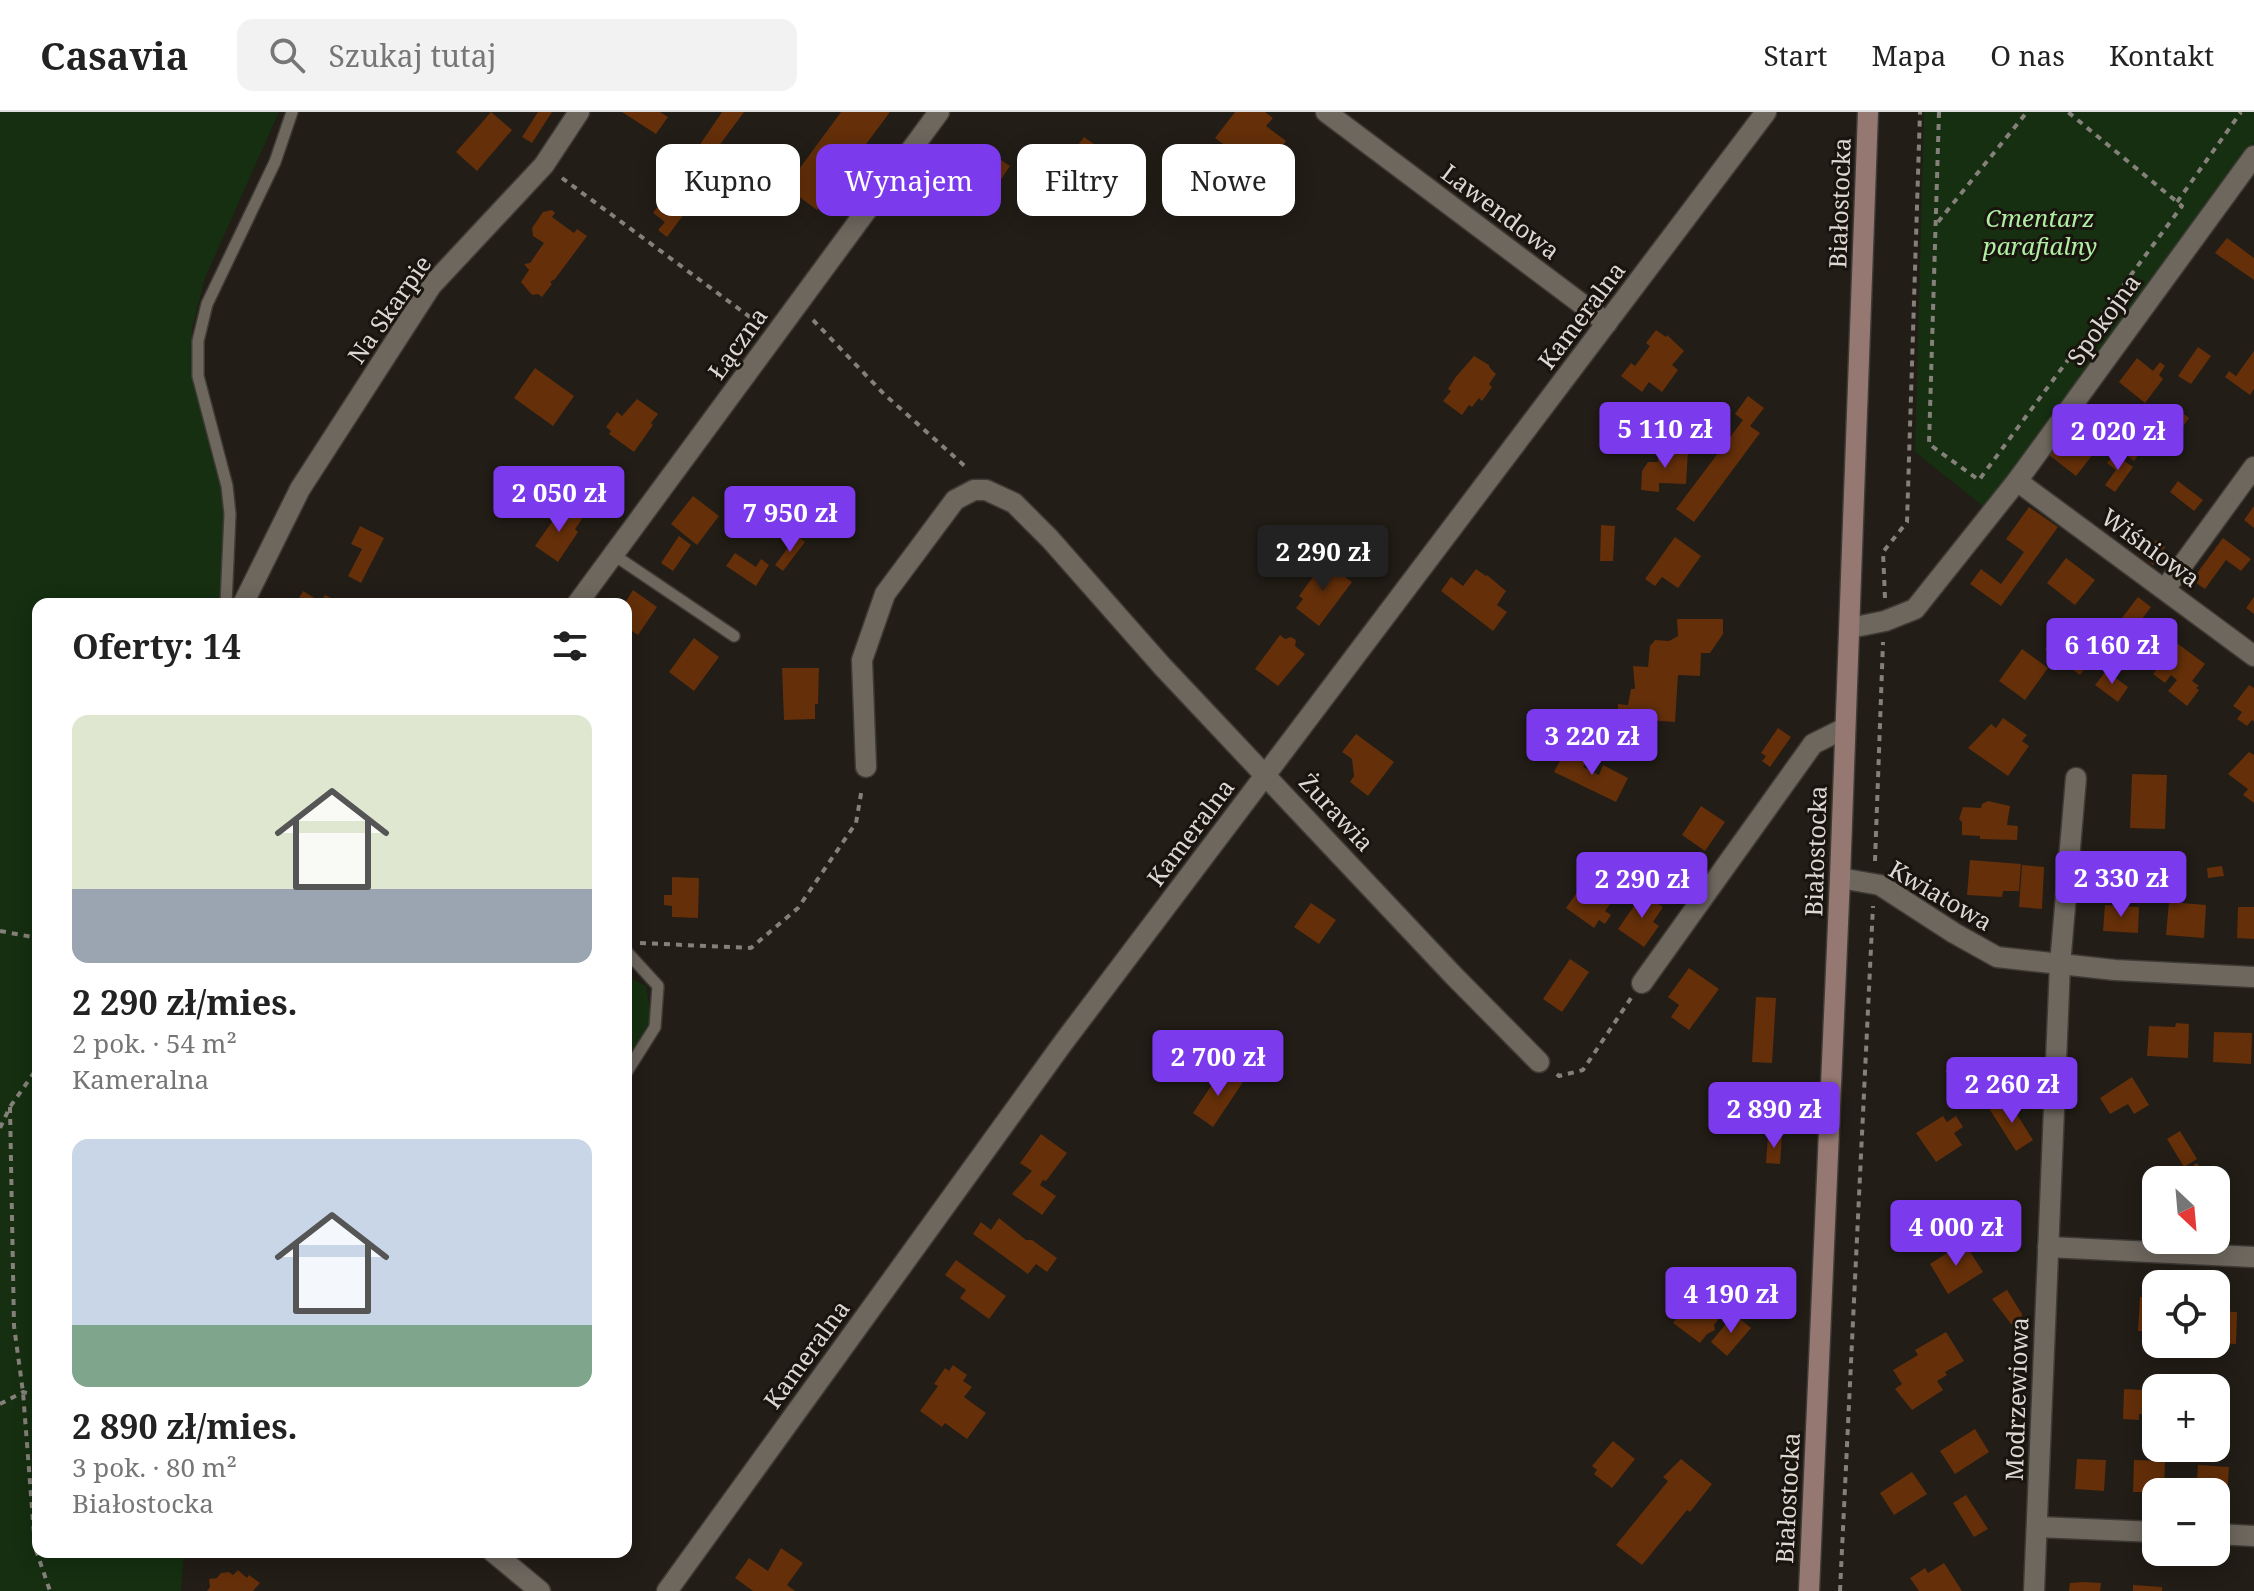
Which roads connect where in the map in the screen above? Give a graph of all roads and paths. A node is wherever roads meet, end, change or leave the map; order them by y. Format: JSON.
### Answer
{"nodes":[{"id":1,"x":292,"y":112,"type":"edge"},
{"id":2,"x":579,"y":112,"type":"edge"},
{"id":3,"x":939,"y":112,"type":"edge"},
{"id":4,"x":1326,"y":112,"type":"edge"},
{"id":5,"x":1766,"y":112,"type":"edge"},
{"id":6,"x":1868,"y":112,"type":"edge"},
{"id":7,"x":1920,"y":112,"type":"edge"},
{"id":8,"x":1939,"y":112,"type":"edge"},
{"id":9,"x":2027,"y":112,"type":"edge"},
{"id":10,"x":2068,"y":112,"type":"edge"},
{"id":11,"x":2241,"y":112,"type":"edge"},
{"id":12,"x":2254,"y":156,"type":"edge"},
{"id":13,"x":544,"y":165,"type":"junction"},
{"id":14,"x":2177,"y":202,"type":"junction"},
{"id":15,"x":1936,"y":224,"type":"junction"},
{"id":16,"x":797,"y":304,"type":"junction"},
{"id":17,"x":1607,"y":323,"type":"junction"},
{"id":18,"x":775,"y":336,"type":"junction"},
{"id":19,"x":2254,"y":467,"type":"edge"},
{"id":20,"x":2017,"y":481,"type":"junction"},
{"id":21,"x":986,"y":490,"type":"junction"},
{"id":22,"x":614,"y":555,"type":"junction"},
{"id":23,"x":2165,"y":589,"type":"junction"},
{"id":24,"x":226,"y":598,"type":"edge"},
{"id":25,"x":246,"y":598,"type":"edge"},
{"id":26,"x":582,"y":598,"type":"edge"},
{"id":27,"x":1885,"y":621,"type":"junction"},
{"id":28,"x":1850,"y":628,"type":"junction"},
{"id":29,"x":734,"y":636,"type":"dead end"},
{"id":30,"x":2254,"y":656,"type":"edge"},
{"id":31,"x":1845,"y":728,"type":"junction"},
{"id":32,"x":866,"y":767,"type":"joint"},
{"id":33,"x":1266,"y":774,"type":"junction"},
{"id":34,"x":2076,"y":778,"type":"dead end"},
{"id":35,"x":1840,"y":878,"type":"junction"},
{"id":36,"x":1874,"y":884,"type":"junction"},
{"id":37,"x":0,"y":931,"type":"edge"},
{"id":38,"x":32,"y":937,"type":"edge"},
{"id":39,"x":639,"y":943,"type":"dead end"},
{"id":40,"x":632,"y":958,"type":"edge"},
{"id":41,"x":2060,"y":965,"type":"junction"},
{"id":42,"x":2254,"y":977,"type":"edge"},
{"id":43,"x":1642,"y":983,"type":"joint"},
{"id":44,"x":1539,"y":1062,"type":"joint"},
{"id":45,"x":632,"y":1063,"type":"edge"},
{"id":46,"x":32,"y":1076,"type":"edge"},
{"id":47,"x":10,"y":1107,"type":"junction"},
{"id":48,"x":0,"y":1128,"type":"edge"},
{"id":49,"x":2048,"y":1247,"type":"junction"},
{"id":50,"x":2254,"y":1257,"type":"edge"},
{"id":51,"x":23,"y":1392,"type":"junction"},
{"id":52,"x":32,"y":1394,"type":"edge"},
{"id":53,"x":0,"y":1404,"type":"edge"},
{"id":54,"x":32,"y":1508,"type":"edge"},
{"id":55,"x":2038,"y":1527,"type":"junction"},
{"id":56,"x":2142,"y":1531,"type":"edge"},
{"id":57,"x":2230,"y":1535,"type":"edge"},
{"id":58,"x":2254,"y":1536,"type":"edge"},
{"id":59,"x":39,"y":1558,"type":"edge"},
{"id":60,"x":500,"y":1558,"type":"edge"},
{"id":61,"x":50,"y":1591,"type":"edge"},
{"id":62,"x":540,"y":1591,"type":"edge"},
{"id":63,"x":667,"y":1591,"type":"edge"},
{"id":64,"x":1809,"y":1591,"type":"edge"},
{"id":65,"x":1840,"y":1591,"type":"edge"},
{"id":66,"x":2034,"y":1591,"type":"edge"}],
"edges":[{"from":1,"to":24,"type":"lane"},
{"from":2,"to":13,"type":"street","name":"Na Skarpie"},
{"from":3,"to":16,"type":"street","name":"Łączna"},
{"from":4,"to":17,"type":"street","name":"Lawendowa"},
{"from":5,"to":17,"type":"street","name":"Kameralna"},
{"from":6,"to":28,"type":"street","name":"Białostocka"},
{"from":7,"to":27,"type":"path"},
{"from":8,"to":15,"type":"path"},
{"from":9,"to":15,"type":"path"},
{"from":10,"to":14,"type":"path"},
{"from":11,"to":14,"type":"path"},
{"from":12,"to":20,"type":"street","name":"Spokojna"},
{"from":13,"to":18,"type":"path"},
{"from":13,"to":25,"type":"street","name":"Na Skarpie"},
{"from":14,"to":15,"type":"path"},
{"from":16,"to":18,"type":"street","name":"Łączna"},
{"from":16,"to":21,"type":"path"},
{"from":17,"to":33,"type":"street","name":"Kameralna"},
{"from":18,"to":22,"type":"street","name":"Łączna"},
{"from":19,"to":23,"type":"street"},
{"from":20,"to":23,"type":"street","name":"Wiśniowa"},
{"from":20,"to":27,"type":"street","name":"Spokojna"},
{"from":21,"to":32,"type":"street"},
{"from":21,"to":33,"type":"street","name":"Żurawia"},
{"from":22,"to":26,"type":"street","name":"Łączna"},
{"from":22,"to":29,"type":"lane"},
{"from":23,"to":30,"type":"street","name":"Wiśniowa"},
{"from":27,"to":28,"type":"street","name":"Spokojna"},
{"from":27,"to":36,"type":"path"},
{"from":28,"to":31,"type":"street","name":"Białostocka"},
{"from":31,"to":35,"type":"street","name":"Białostocka"},
{"from":31,"to":43,"type":"street"},
{"from":32,"to":39,"type":"path"},
{"from":33,"to":44,"type":"street","name":"Żurawia"},
{"from":33,"to":63,"type":"street","name":"Kameralna"},
{"from":34,"to":41,"type":"street","name":"Modrzewiowa"},
{"from":35,"to":36,"type":"street","name":"Kwiatowa"},
{"from":35,"to":64,"type":"street","name":"Białostocka"},
{"from":36,"to":41,"type":"street","name":"Kwiatowa"},
{"from":36,"to":65,"type":"path"},
{"from":37,"to":38,"type":"path"},
{"from":40,"to":45,"type":"lane"},
{"from":41,"to":42,"type":"street","name":"Kwiatowa"},
{"from":41,"to":49,"type":"street","name":"Modrzewiowa"},
{"from":43,"to":44,"type":"path"},
{"from":46,"to":47,"type":"path"},
{"from":47,"to":48,"type":"path"},
{"from":47,"to":51,"type":"path"},
{"from":49,"to":50,"type":"street"},
{"from":49,"to":55,"type":"street","name":"Modrzewiowa"},
{"from":51,"to":52,"type":"path"},
{"from":51,"to":53,"type":"path"},
{"from":51,"to":54,"type":"path"},
{"from":55,"to":56,"type":"street"},
{"from":55,"to":66,"type":"street","name":"Modrzewiowa"},
{"from":57,"to":58,"type":"street"},
{"from":59,"to":61,"type":"path"},
{"from":60,"to":62,"type":"street"}]}
